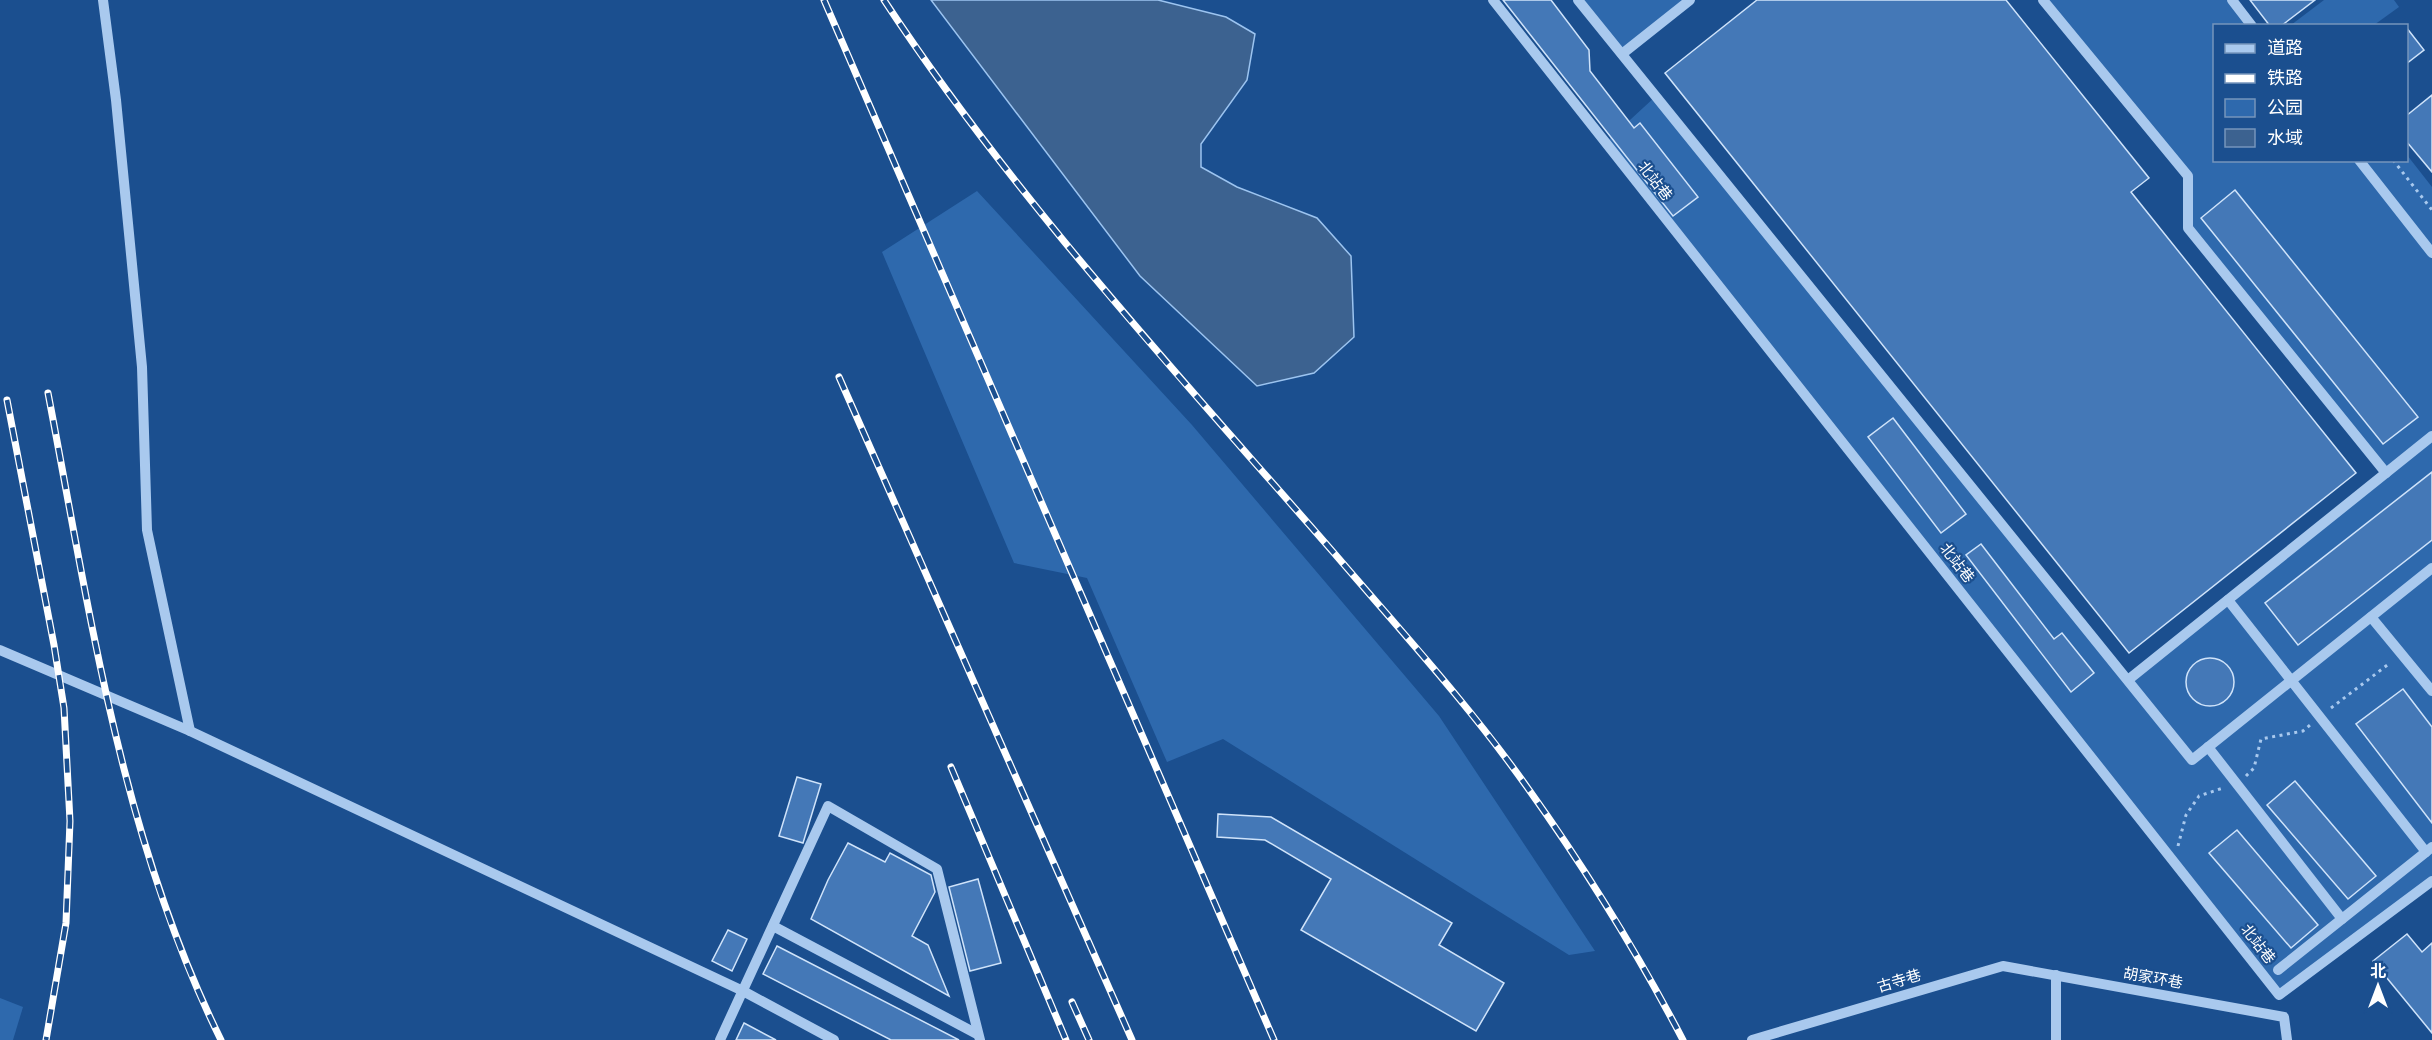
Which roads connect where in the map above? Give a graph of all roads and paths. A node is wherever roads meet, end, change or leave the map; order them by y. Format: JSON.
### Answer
{"nodes":[{"id":1,"x":103,"y":0,"type":"edge"},
{"id":2,"x":1493,"y":0,"type":"edge"},
{"id":3,"x":1578,"y":0,"type":"edge"},
{"id":4,"x":1690,"y":0,"type":"edge"},
{"id":5,"x":2043,"y":0,"type":"edge"},
{"id":6,"x":2232,"y":0,"type":"edge"},
{"id":7,"x":2250,"y":24,"type":"edge"},
{"id":8,"x":1622,"y":54,"type":"junction"},
{"id":9,"x":2361,"y":162,"type":"edge"},
{"id":10,"x":2395,"y":162,"type":"edge"},
{"id":11,"x":2432,"y":210,"type":"edge"},
{"id":12,"x":2432,"y":253,"type":"edge"},
{"id":13,"x":2432,"y":436,"type":"edge"},
{"id":14,"x":2385,"y":473,"type":"junction"},
{"id":15,"x":2432,"y":568,"type":"edge"},
{"id":16,"x":2228,"y":600,"type":"junction"},
{"id":17,"x":2371,"y":617,"type":"junction"},
{"id":18,"x":0,"y":650,"type":"edge"},
{"id":19,"x":2402,"y":654,"type":"junction"},
{"id":20,"x":2128,"y":680,"type":"junction"},
{"id":21,"x":2292,"y":680,"type":"junction"},
{"id":22,"x":2432,"y":691,"type":"edge"},
{"id":23,"x":2321,"y":716,"type":"junction"},
{"id":24,"x":190,"y":731,"type":"junction"},
{"id":25,"x":2208,"y":747,"type":"junction"},
{"id":26,"x":2237,"y":785,"type":"junction"},
{"id":27,"x":2429,"y":850,"type":"edge"},
{"id":28,"x":2175,"y":863,"type":"junction"},
{"id":29,"x":2432,"y":881,"type":"edge"},
{"id":30,"x":2342,"y":919,"type":"junction"},
{"id":31,"x":773,"y":926,"type":"junction"},
{"id":32,"x":2278,"y":970,"type":"dead end"},
{"id":33,"x":2056,"y":975,"type":"junction"},
{"id":34,"x":743,"y":991,"type":"junction"},
{"id":35,"x":978,"y":1037,"type":"edge"},
{"id":36,"x":720,"y":1040,"type":"edge"},
{"id":37,"x":834,"y":1040,"type":"edge"},
{"id":38,"x":1752,"y":1040,"type":"edge"},
{"id":39,"x":2056,"y":1040,"type":"edge"},
{"id":40,"x":2287,"y":1040,"type":"edge"}],
"edges":[{"from":1,"to":24,"type":"street"},
{"from":2,"to":28,"type":"street","name":"北站巷"},
{"from":3,"to":8,"type":"street"},
{"from":4,"to":8,"type":"street"},
{"from":5,"to":14,"type":"street"},
{"from":6,"to":7,"type":"street"},
{"from":8,"to":20,"type":"street"},
{"from":9,"to":12,"type":"street"},
{"from":10,"to":11,"type":"path"},
{"from":13,"to":14,"type":"street"},
{"from":14,"to":16,"type":"street"},
{"from":15,"to":17,"type":"street"},
{"from":16,"to":20,"type":"street"},
{"from":16,"to":21,"type":"street"},
{"from":17,"to":19,"type":"street"},
{"from":17,"to":21,"type":"street"},
{"from":18,"to":24,"type":"street"},
{"from":19,"to":22,"type":"street"},
{"from":19,"to":23,"type":"path"},
{"from":20,"to":25,"type":"street"},
{"from":21,"to":23,"type":"street"},
{"from":21,"to":25,"type":"street"},
{"from":23,"to":26,"type":"path"},
{"from":23,"to":27,"type":"street"},
{"from":24,"to":34,"type":"street"},
{"from":25,"to":26,"type":"street"},
{"from":26,"to":28,"type":"path"},
{"from":26,"to":30,"type":"street"},
{"from":27,"to":30,"type":"street"},
{"from":28,"to":29,"type":"street","name":"北站巷"},
{"from":30,"to":32,"type":"street"},
{"from":31,"to":34,"type":"street"},
{"from":31,"to":35,"type":"street"},
{"from":31,"to":35,"type":"street"},
{"from":33,"to":38,"type":"street","name":"古寺巷"},
{"from":33,"to":39,"type":"street"},
{"from":33,"to":40,"type":"street","name":"胡家环巷"},
{"from":34,"to":36,"type":"street"},
{"from":34,"to":37,"type":"street"}]}
